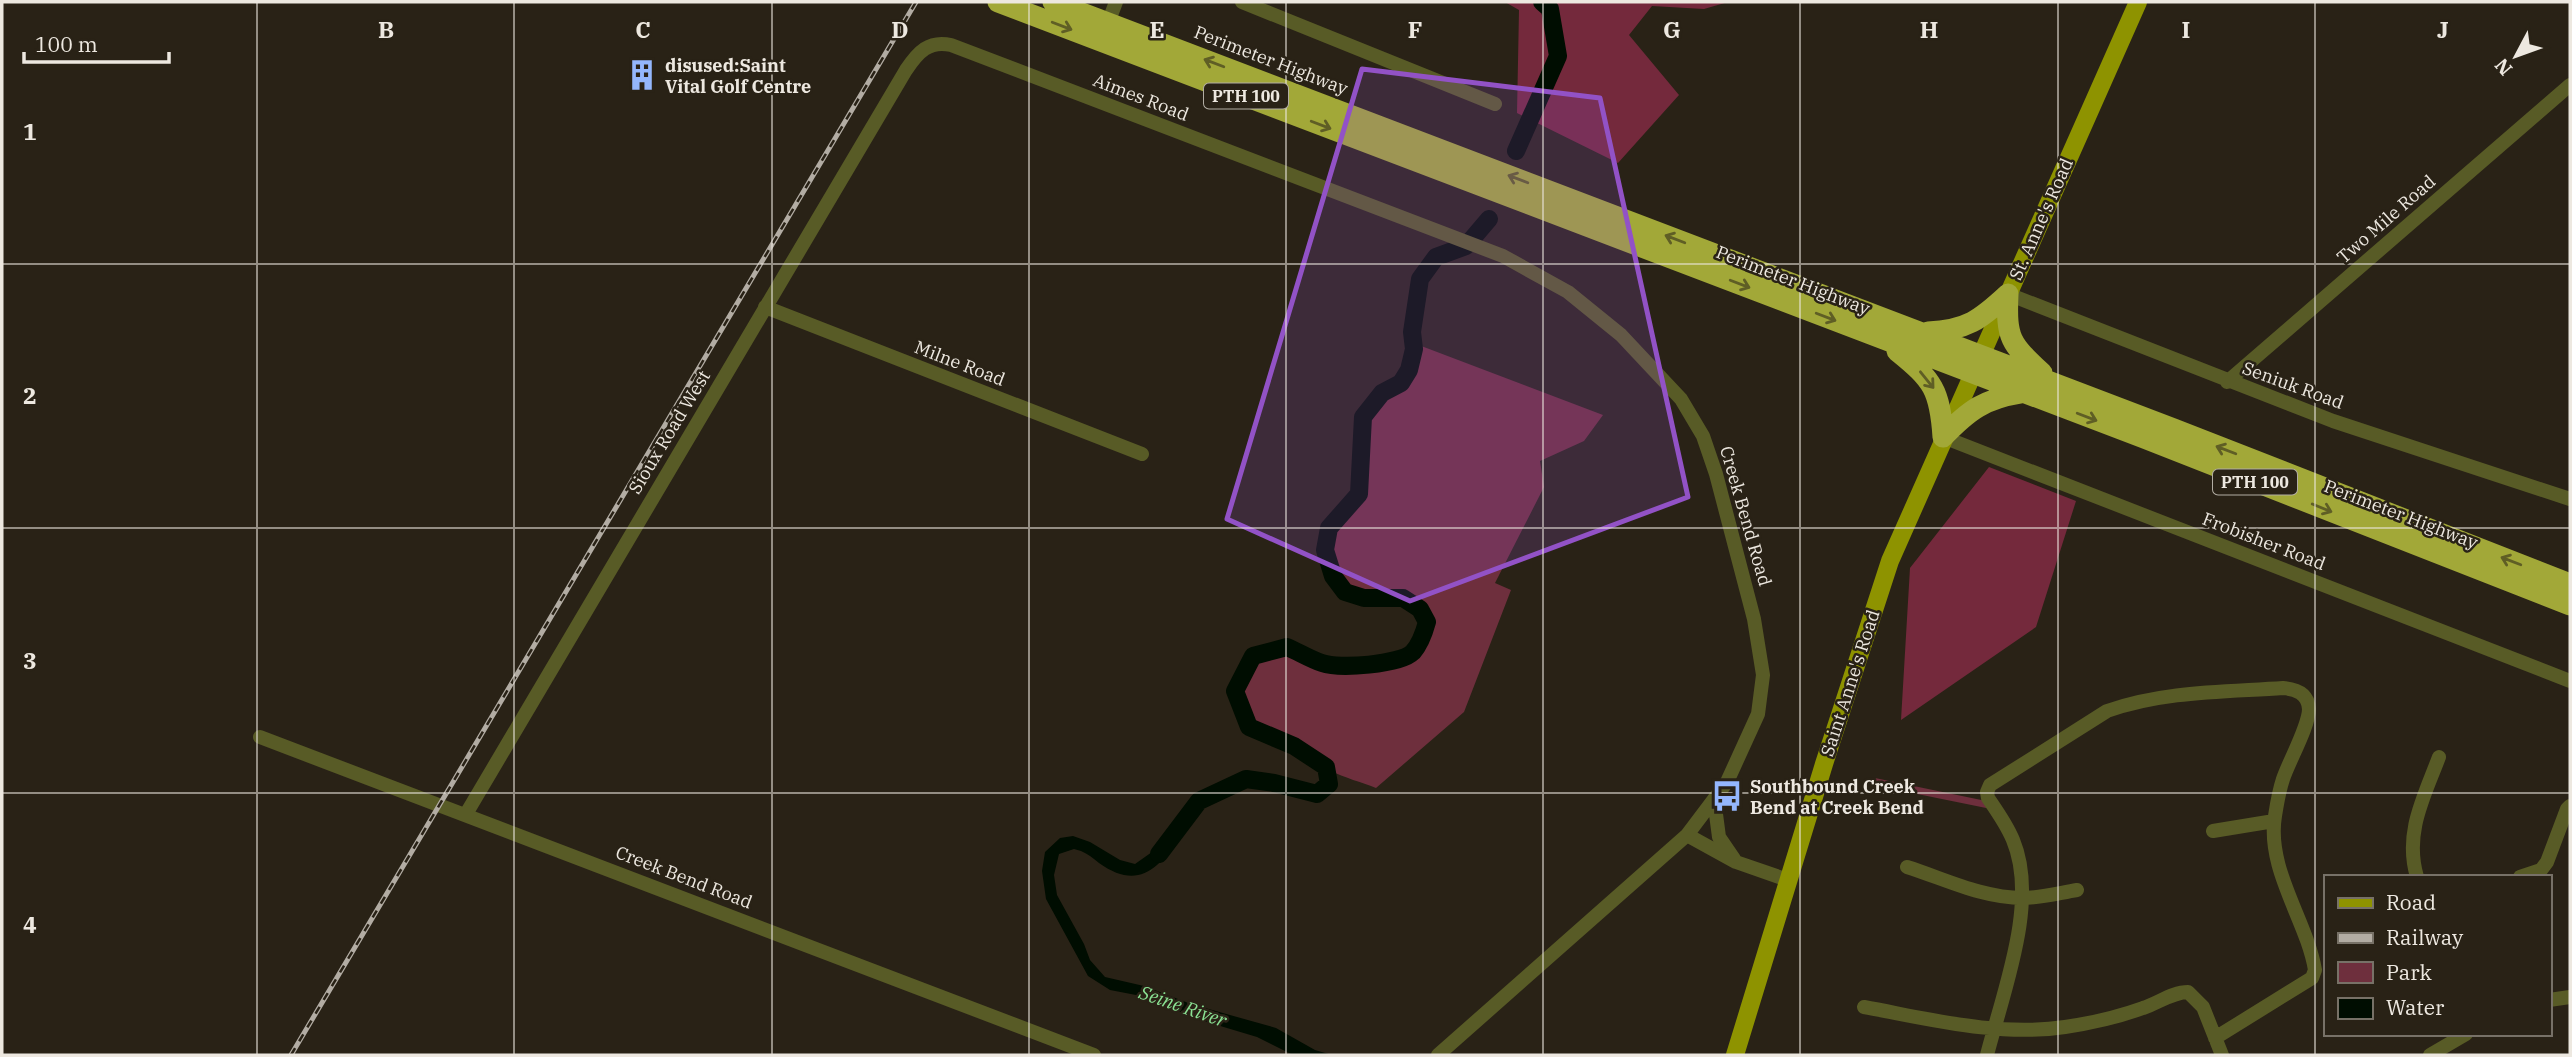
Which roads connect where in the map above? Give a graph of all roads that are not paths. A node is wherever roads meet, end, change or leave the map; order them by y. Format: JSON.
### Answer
{"nodes":[{"id":1,"x":998,"y":2,"type":"edge"},
{"id":2,"x":1053,"y":2,"type":"edge"},
{"id":3,"x":1116,"y":2,"type":"edge"},
{"id":4,"x":1242,"y":2,"type":"edge"},
{"id":5,"x":2138,"y":2,"type":"edge"},
{"id":6,"x":1108,"y":23,"type":"junction"},
{"id":7,"x":906,"y":70,"type":"joint"},
{"id":8,"x":2570,"y":85,"type":"edge"},
{"id":9,"x":1495,"y":104,"type":"dead end"},
{"id":10,"x":1449,"y":236,"type":"joint"},
{"id":11,"x":2008,"y":294,"type":"junction"},
{"id":12,"x":765,"y":307,"type":"junction"},
{"id":13,"x":1922,"y":333,"type":"junction"},
{"id":14,"x":1883,"y":339,"type":"junction"},
{"id":15,"x":1976,"y":364,"type":"junction"},
{"id":16,"x":2051,"y":382,"type":"junction"},
{"id":17,"x":2227,"y":382,"type":"junction"},
{"id":18,"x":2024,"y":392,"type":"junction"},
{"id":19,"x":1943,"y":436,"type":"junction"},
{"id":20,"x":1142,"y":454,"type":"dead end"},
{"id":21,"x":2570,"y":499,"type":"edge"},
{"id":22,"x":2570,"y":584,"type":"edge"},
{"id":23,"x":2570,"y":605,"type":"edge"},
{"id":24,"x":2570,"y":681,"type":"edge"},
{"id":25,"x":260,"y":737,"type":"dead end"},
{"id":26,"x":2439,"y":757,"type":"dead end"},
{"id":27,"x":1714,"y":799,"type":"junction"},
{"id":28,"x":2570,"y":806,"type":"edge"},
{"id":29,"x":466,"y":814,"type":"junction"},
{"id":30,"x":2274,"y":821,"type":"junction"},
{"id":31,"x":2213,"y":831,"type":"dead end"},
{"id":32,"x":1687,"y":835,"type":"junction"},
{"id":33,"x":1736,"y":863,"type":"junction"},
{"id":34,"x":1907,"y":867,"type":"dead end"},
{"id":35,"x":2417,"y":875,"type":"edge"},
{"id":36,"x":2526,"y":875,"type":"edge"},
{"id":37,"x":1788,"y":880,"type":"junction"},
{"id":38,"x":2077,"y":890,"type":"dead end"},
{"id":39,"x":2022,"y":898,"type":"junction"},
{"id":40,"x":2570,"y":996,"type":"edge"},
{"id":41,"x":2551,"y":1000,"type":"edge"},
{"id":42,"x":1864,"y":1007,"type":"dead end"},
{"id":43,"x":1994,"y":1028,"type":"junction"},
{"id":44,"x":2463,"y":1036,"type":"edge"},
{"id":45,"x":2215,"y":1038,"type":"junction"},
{"id":46,"x":1094,"y":1055,"type":"edge"},
{"id":47,"x":1438,"y":1055,"type":"edge"},
{"id":48,"x":1735,"y":1055,"type":"edge"},
{"id":49,"x":1987,"y":1055,"type":"edge"},
{"id":50,"x":2222,"y":1055,"type":"edge"},
{"id":51,"x":2430,"y":1055,"type":"edge"}],
"edges":[{"from":1,"to":14,"type":"highway","name":"Perimeter Highway","number":"PTH 100","one_way":true},
{"from":2,"to":6,"type":"highway","name":"Perimeter Highway","number":"PTH 100"},
{"from":3,"to":6,"type":"street"},
{"from":4,"to":9,"type":"street"},
{"from":5,"to":11,"type":"main road","name":"St. Anne's Road"},
{"from":13,"to":6,"type":"highway","name":"Perimeter Highway","number":"PTH 100","one_way":true},
{"from":7,"to":10,"type":"street","name":"Aimes Road"},
{"from":7,"to":12,"type":"street","name":"Sioux Road West"},
{"from":8,"to":17,"type":"street","name":"Two Mile Road"},
{"from":10,"to":27,"type":"street","name":"Creek Bend Road"},
{"from":11,"to":13,"type":"highway"},
{"from":11,"to":15,"type":"main road","name":"St. Anne's Road"},
{"from":11,"to":16,"type":"highway"},
{"from":11,"to":17,"type":"street","name":"Seniuk Road"},
{"from":12,"to":20,"type":"street","name":"Milne Road"},
{"from":12,"to":29,"type":"street","name":"Sioux Road West"},
{"from":13,"to":15,"type":"highway","name":"Perimeter Highway","number":"PTH 100"},
{"from":14,"to":15,"type":"highway","name":"Perimeter Highway","number":"PTH 100"},
{"from":14,"to":19,"type":"highway","one_way":true},
{"from":15,"to":16,"type":"highway","name":"Perimeter Highway","number":"PTH 100"},
{"from":15,"to":18,"type":"highway","name":"Perimeter Highway","number":"PTH 100"},
{"from":15,"to":19,"type":"main road","name":"St. Anne's Road"},
{"from":22,"to":16,"type":"highway","name":"Perimeter Highway","number":"PTH 100","one_way":true},
{"from":17,"to":21,"type":"street","name":"Seniuk Road"},
{"from":18,"to":19,"type":"highway"},
{"from":18,"to":23,"type":"highway","name":"Perimeter Highway","number":"PTH 100","one_way":true},
{"from":19,"to":24,"type":"street","name":"Frobisher Road"},
{"from":19,"to":37,"type":"main road","name":"Saint Anne's Road"},
{"from":25,"to":29,"type":"street","name":"Creek Bend Road"},
{"from":26,"to":35,"type":"street"},
{"from":27,"to":32,"type":"street","name":"Creek Bend Road"},
{"from":27,"to":33,"type":"street"},
{"from":28,"to":36,"type":"street"},
{"from":29,"to":46,"type":"street","name":"Creek Bend Road"},
{"from":30,"to":31,"type":"street"},
{"from":30,"to":39,"type":"street"},
{"from":30,"to":45,"type":"street"},
{"from":32,"to":33,"type":"street"},
{"from":32,"to":47,"type":"street","name":"Creek Bend Road"},
{"from":33,"to":37,"type":"street"},
{"from":34,"to":39,"type":"street"},
{"from":37,"to":48,"type":"main road","name":"Saint Anne's Road"},
{"from":38,"to":39,"type":"street"},
{"from":39,"to":43,"type":"street"},
{"from":40,"to":41,"type":"street"},
{"from":42,"to":43,"type":"street"},
{"from":43,"to":45,"type":"street"},
{"from":43,"to":49,"type":"street"},
{"from":44,"to":51,"type":"street"},
{"from":45,"to":50,"type":"street"}]}
